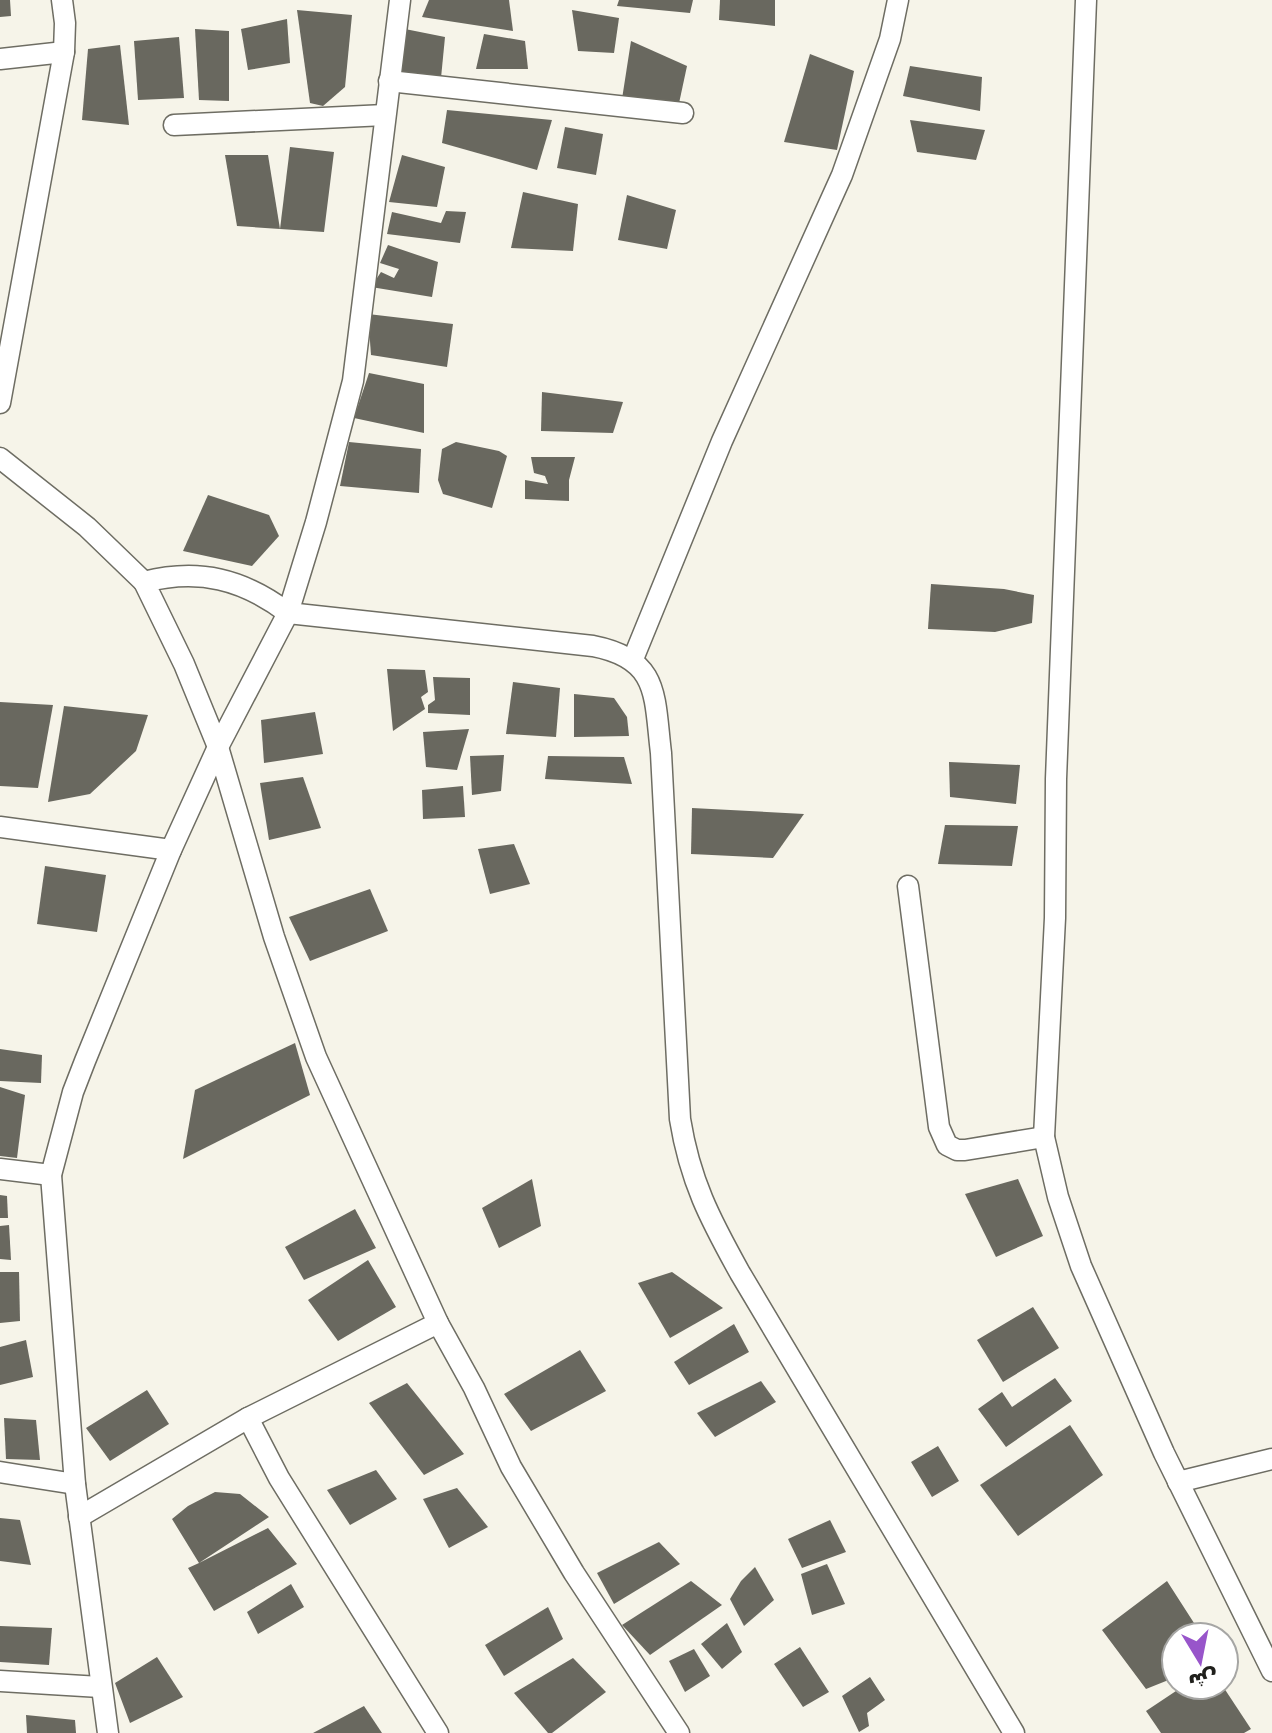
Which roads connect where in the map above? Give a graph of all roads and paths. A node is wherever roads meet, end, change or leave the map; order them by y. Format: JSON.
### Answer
{"nodes":[{"id":1,"x":62,"y":0,"type":"edge"},
{"id":2,"x":400,"y":0,"type":"edge"},
{"id":3,"x":898,"y":0,"type":"edge"},
{"id":4,"x":1086,"y":0,"type":"edge"},
{"id":5,"x":64,"y":52,"type":"junction"},
{"id":6,"x":0,"y":59,"type":"edge"},
{"id":7,"x":389,"y":81,"type":"junction"},
{"id":8,"x":683,"y":113,"type":"dead end"},
{"id":9,"x":385,"y":115,"type":"junction"},
{"id":10,"x":174,"y":125,"type":"dead end"},
{"id":11,"x":0,"y":403,"type":"edge"},
{"id":12,"x":0,"y":458,"type":"edge"},
{"id":13,"x":144,"y":582,"type":"junction"},
{"id":14,"x":288,"y":613,"type":"junction"},
{"id":15,"x":633,"y":659,"type":"junction"},
{"id":16,"x":218,"y":747,"type":"junction"},
{"id":17,"x":0,"y":827,"type":"edge"},
{"id":18,"x":171,"y":850,"type":"junction"},
{"id":19,"x":908,"y":886,"type":"dead end"},
{"id":20,"x":1044,"y":1137,"type":"junction"},
{"id":21,"x":0,"y":1169,"type":"edge"},
{"id":22,"x":51,"y":1175,"type":"junction"},
{"id":23,"x":438,"y":1323,"type":"junction"},
{"id":24,"x":248,"y":1418,"type":"junction"},
{"id":25,"x":1272,"y":1459,"type":"edge"},
{"id":26,"x":0,"y":1472,"type":"edge"},
{"id":27,"x":1178,"y":1482,"type":"junction"},
{"id":28,"x":75,"y":1484,"type":"junction"},
{"id":29,"x":79,"y":1517,"type":"junction"},
{"id":30,"x":1272,"y":1671,"type":"edge"},
{"id":31,"x":0,"y":1681,"type":"edge"},
{"id":32,"x":100,"y":1687,"type":"junction"},
{"id":33,"x":108,"y":1733,"type":"edge"},
{"id":34,"x":438,"y":1733,"type":"edge"},
{"id":35,"x":679,"y":1733,"type":"edge"},
{"id":36,"x":1014,"y":1733,"type":"edge"}],
"edges":[{"from":1,"to":5,"type":"street"},
{"from":2,"to":7,"type":"street"},
{"from":3,"to":15,"type":"street"},
{"from":4,"to":20,"type":"street"},
{"from":5,"to":6,"type":"street"},
{"from":5,"to":11,"type":"street"},
{"from":7,"to":8,"type":"street"},
{"from":7,"to":9,"type":"street"},
{"from":9,"to":10,"type":"street"},
{"from":9,"to":14,"type":"street"},
{"from":12,"to":13,"type":"street"},
{"from":13,"to":14,"type":"street"},
{"from":13,"to":16,"type":"street"},
{"from":14,"to":15,"type":"street"},
{"from":14,"to":16,"type":"street"},
{"from":15,"to":36,"type":"street"},
{"from":16,"to":18,"type":"street"},
{"from":16,"to":23,"type":"street"},
{"from":17,"to":18,"type":"street"},
{"from":18,"to":22,"type":"street"},
{"from":19,"to":20,"type":"street"},
{"from":20,"to":27,"type":"street"},
{"from":21,"to":22,"type":"street"},
{"from":22,"to":28,"type":"street"},
{"from":23,"to":24,"type":"street"},
{"from":23,"to":35,"type":"street"},
{"from":24,"to":29,"type":"street"},
{"from":24,"to":34,"type":"street"},
{"from":25,"to":27,"type":"street"},
{"from":26,"to":28,"type":"street"},
{"from":27,"to":30,"type":"street"},
{"from":28,"to":29,"type":"street"},
{"from":29,"to":32,"type":"street"},
{"from":31,"to":32,"type":"street"},
{"from":32,"to":33,"type":"street"}]}
